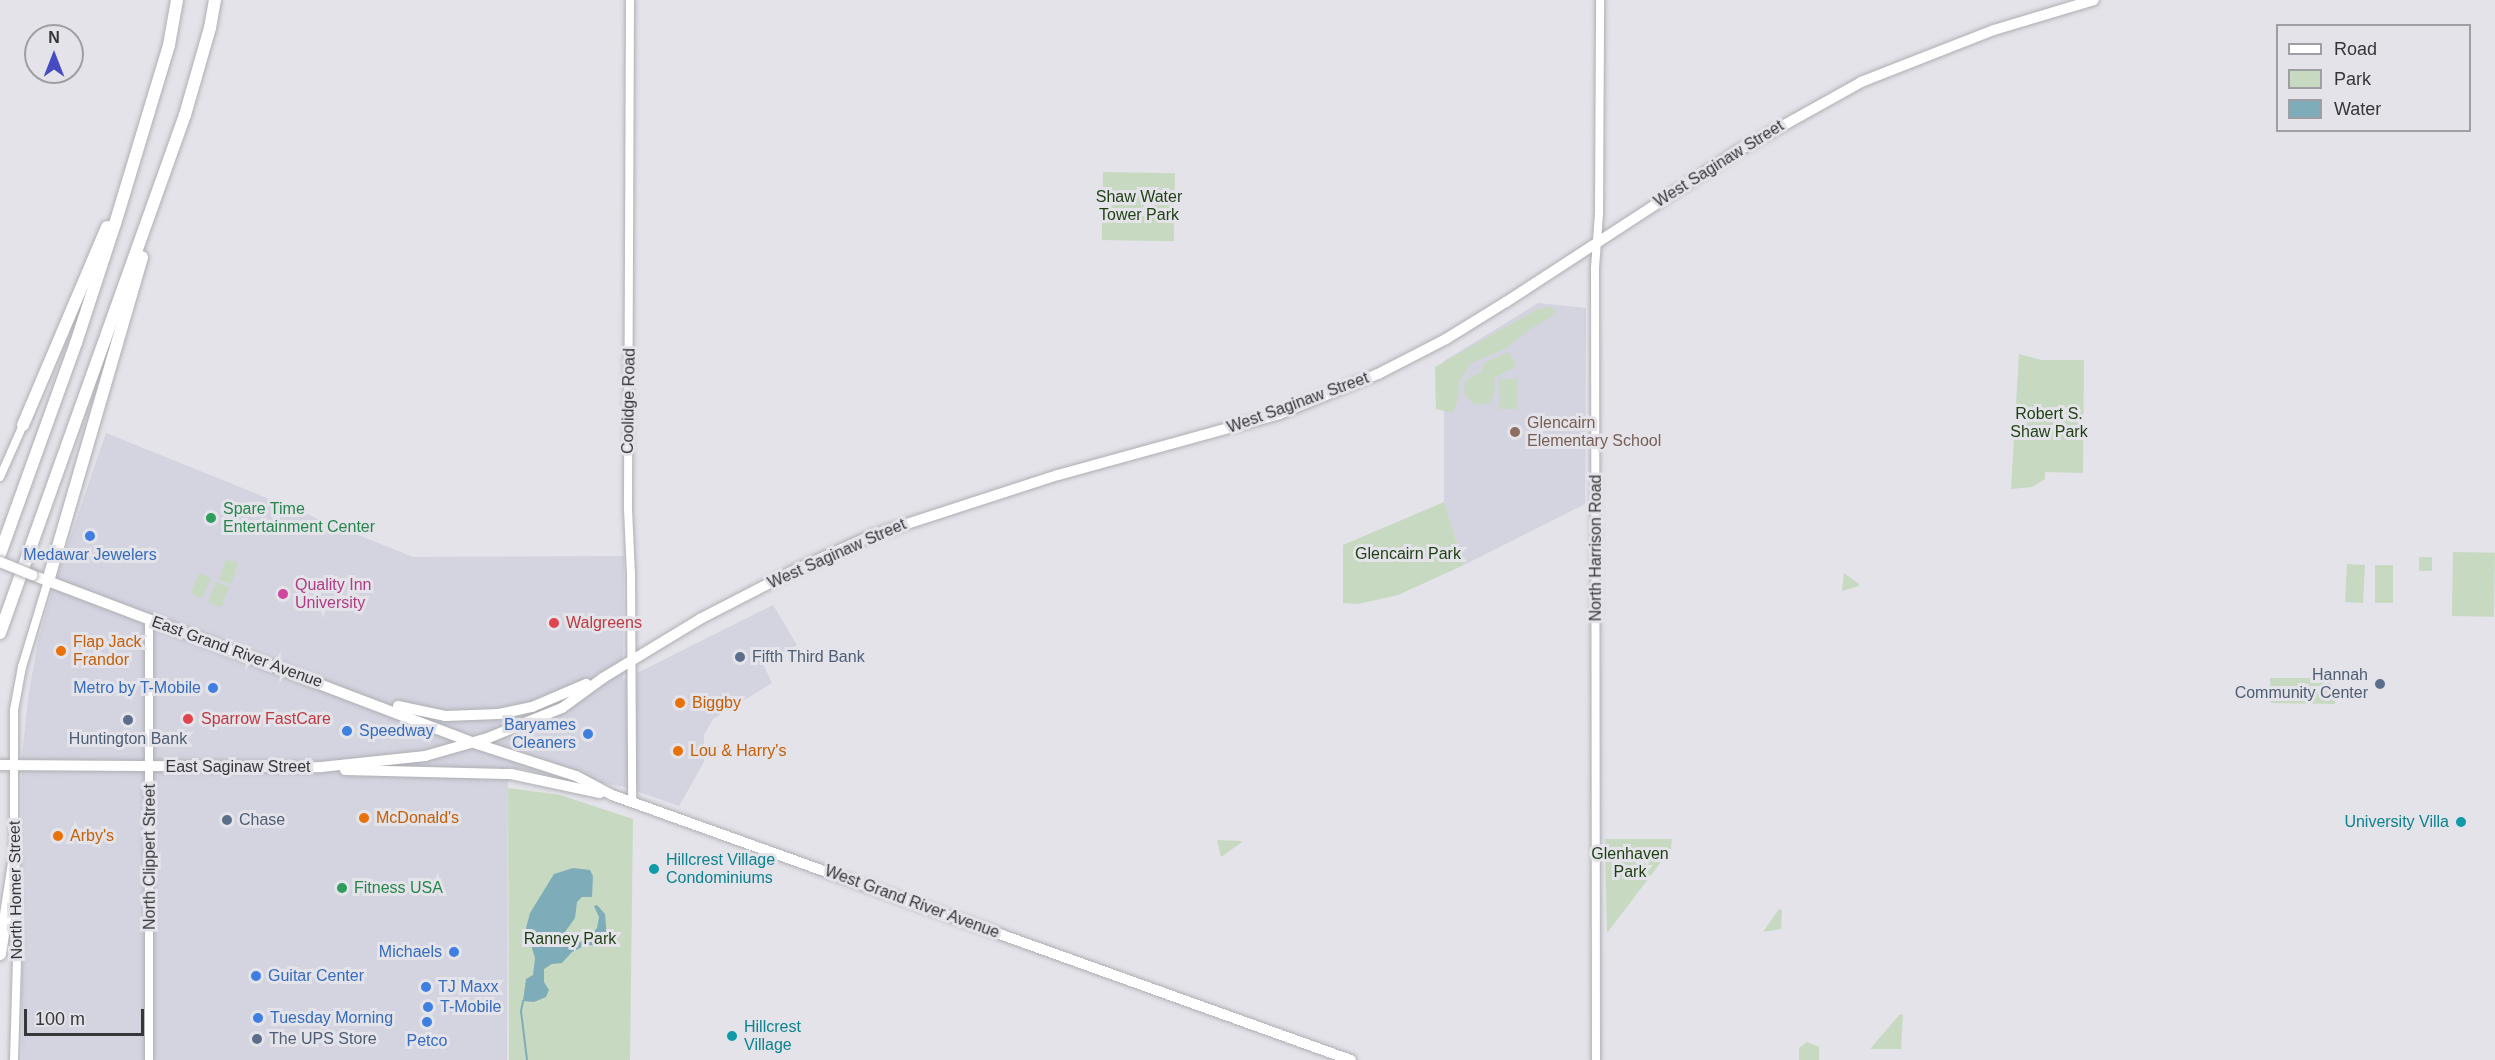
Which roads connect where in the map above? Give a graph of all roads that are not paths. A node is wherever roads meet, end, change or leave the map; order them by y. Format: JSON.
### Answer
{"nodes":[{"id":1,"x":177,"y":0,"type":"edge"},
{"id":2,"x":215,"y":0,"type":"edge"},
{"id":3,"x":630,"y":0,"type":"edge"},
{"id":4,"x":1600,"y":0,"type":"edge"},
{"id":5,"x":2094,"y":0,"type":"edge"},
{"id":6,"x":169,"y":45,"type":"junction"},
{"id":7,"x":168,"y":163,"type":"junction"},
{"id":8,"x":1597,"y":241,"type":"junction"},
{"id":9,"x":23,"y":425,"type":"joint"},
{"id":10,"x":0,"y":477,"type":"edge"},
{"id":11,"x":0,"y":554,"type":"edge"},
{"id":12,"x":0,"y":562,"type":"edge"},
{"id":13,"x":48,"y":581,"type":"junction"},
{"id":14,"x":149,"y":619,"type":"junction"},
{"id":15,"x":0,"y":633,"type":"edge"},
{"id":16,"x":630,"y":661,"type":"junction"},
{"id":17,"x":603,"y":678,"type":"junction"},
{"id":18,"x":360,"y":698,"type":"junction"},
{"id":19,"x":474,"y":743,"type":"junction"},
{"id":20,"x":0,"y":765,"type":"edge"},
{"id":21,"x":14,"y":765,"type":"junction"},
{"id":22,"x":150,"y":766,"type":"junction"},
{"id":23,"x":321,"y":768,"type":"junction"},
{"id":24,"x":612,"y":795,"type":"junction"},
{"id":25,"x":632,"y":801,"type":"junction"},
{"id":26,"x":14,"y":862,"type":"junction"},
{"id":27,"x":0,"y":954,"type":"edge"},
{"id":28,"x":14,"y":1060,"type":"edge"},
{"id":29,"x":149,"y":1060,"type":"edge"},
{"id":30,"x":1351,"y":1060,"type":"edge"},
{"id":31,"x":1596,"y":1060,"type":"edge"}],
"edges":[{"from":1,"to":6,"type":"highway"},
{"from":2,"to":7,"type":"highway"},
{"from":3,"to":16,"type":"street","name":"Coolidge Road"},
{"from":4,"to":8,"type":"street","name":"North Harrison Road"},
{"from":5,"to":8,"type":"main road","name":"West Saginaw Street"},
{"from":6,"to":9,"type":"highway"},
{"from":6,"to":11,"type":"highway"},
{"from":7,"to":13,"type":"highway"},
{"from":7,"to":15,"type":"highway"},
{"from":8,"to":16,"type":"main road","name":"West Saginaw Street"},
{"from":8,"to":31,"type":"street","name":"North Harrison Road"},
{"from":9,"to":10,"type":"street"},
{"from":12,"to":13,"type":"main road","name":"East Grand River Avenue","bridge":true},
{"from":13,"to":14,"type":"main road","name":"East Grand River Avenue"},
{"from":13,"to":21,"type":"street","name":"North Homer Street"},
{"from":14,"to":18,"type":"main road","name":"East Grand River Avenue"},
{"from":14,"to":22,"type":"street","name":"North Clippert Street"},
{"from":16,"to":17,"type":"main road","name":"West Saginaw Street"},
{"from":16,"to":25,"type":"street","name":"Coolidge Road"},
{"from":17,"to":18,"type":"main road"},
{"from":17,"to":19,"type":"main road","name":"West Saginaw Street"},
{"from":18,"to":19,"type":"main road","name":"East Grand River Avenue"},
{"from":19,"to":23,"type":"main road","name":"East Saginaw Street"},
{"from":19,"to":24,"type":"main road","name":"West Grand River Avenue"},
{"from":20,"to":21,"type":"main road","name":"East Saginaw Street"},
{"from":21,"to":22,"type":"main road","name":"East Saginaw Street"},
{"from":21,"to":26,"type":"street","name":"North Homer Street"},
{"from":22,"to":23,"type":"main road","name":"East Saginaw Street"},
{"from":22,"to":29,"type":"street","name":"North Clippert Street"},
{"from":23,"to":24,"type":"main road"},
{"from":24,"to":25,"type":"main road","name":"West Grand River Avenue"},
{"from":25,"to":30,"type":"main road","name":"West Grand River Avenue"},
{"from":26,"to":27,"type":"highway"},
{"from":26,"to":28,"type":"street","name":"North Homer Street"}]}
